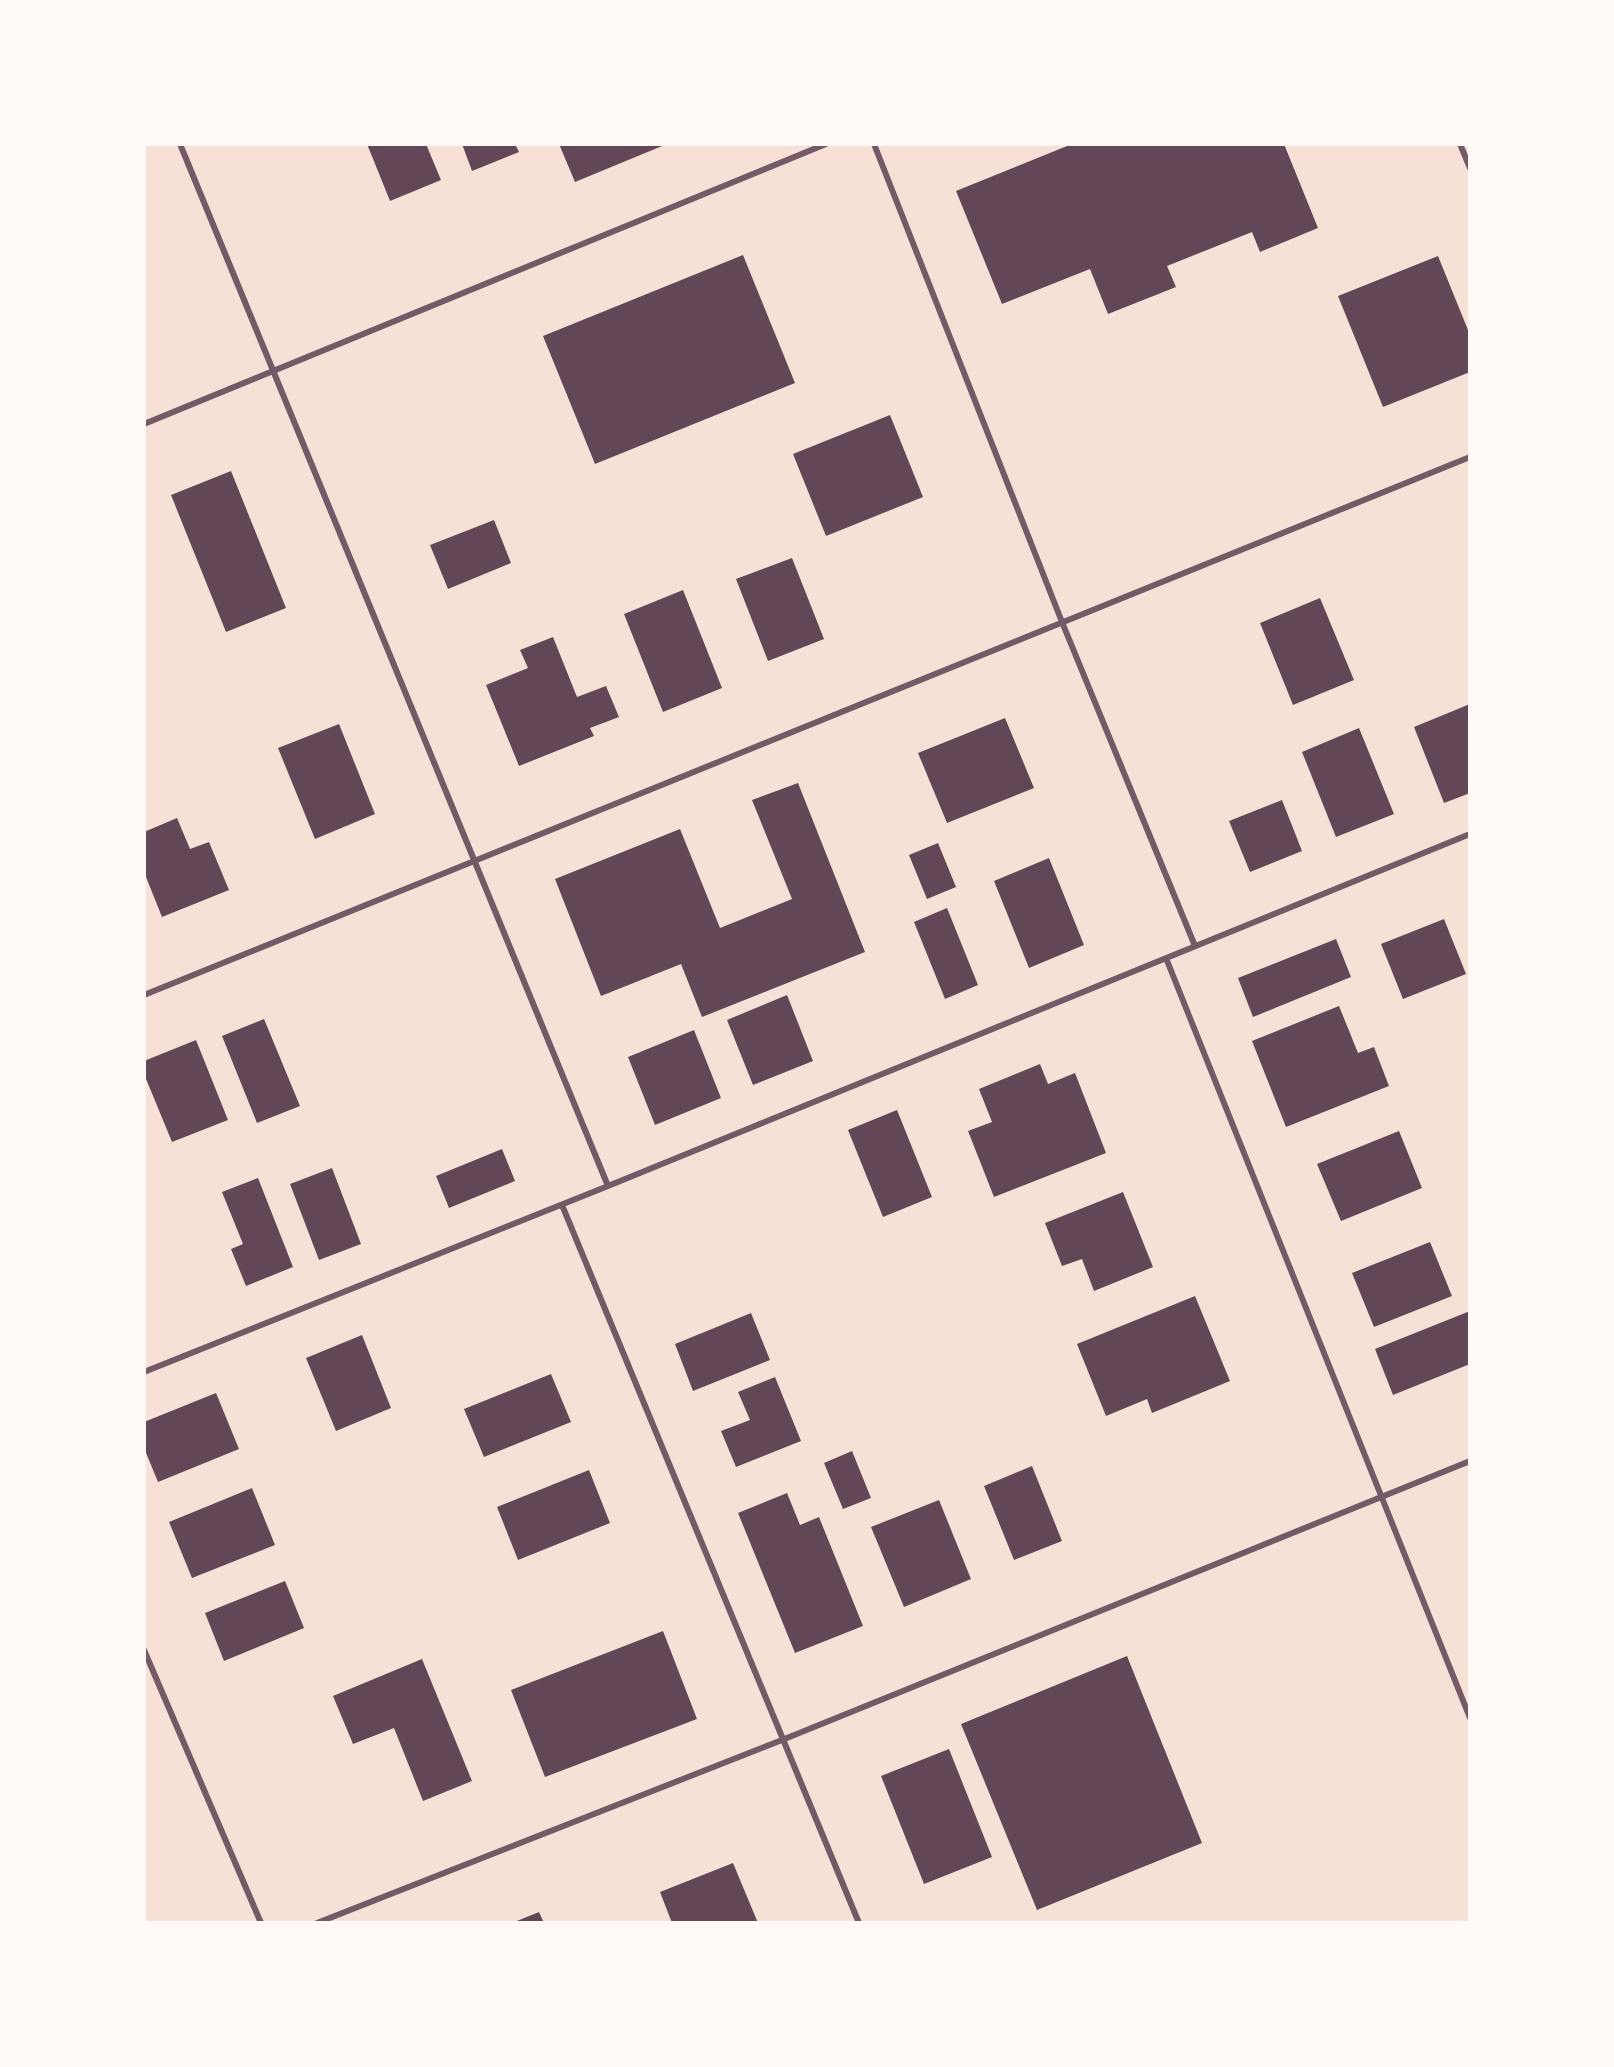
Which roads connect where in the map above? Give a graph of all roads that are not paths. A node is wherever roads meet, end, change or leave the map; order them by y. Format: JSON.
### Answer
{"nodes":[{"id":1,"x":180,"y":144,"type":"edge"},
{"id":2,"x":826,"y":144,"type":"edge"},
{"id":3,"x":874,"y":144,"type":"edge"},
{"id":4,"x":1460,"y":144,"type":"edge"},
{"id":5,"x":1470,"y":168,"type":"edge"},
{"id":6,"x":273,"y":371,"type":"junction"},
{"id":7,"x":144,"y":424,"type":"edge"},
{"id":8,"x":1470,"y":457,"type":"edge"},
{"id":9,"x":1062,"y":622,"type":"junction"},
{"id":10,"x":1470,"y":834,"type":"edge"},
{"id":11,"x":474,"y":861,"type":"junction"},
{"id":12,"x":1195,"y":946,"type":"junction"},
{"id":13,"x":1166,"y":958,"type":"junction"},
{"id":14,"x":144,"y":995,"type":"edge"},
{"id":15,"x":608,"y":1186,"type":"junction"},
{"id":16,"x":562,"y":1205,"type":"junction"},
{"id":17,"x":144,"y":1372,"type":"edge"},
{"id":18,"x":1470,"y":1461,"type":"edge"},
{"id":19,"x":1382,"y":1498,"type":"junction"},
{"id":20,"x":144,"y":1650,"type":"edge"},
{"id":21,"x":1470,"y":1718,"type":"edge"},
{"id":22,"x":782,"y":1740,"type":"junction"},
{"id":23,"x":261,"y":1923,"type":"edge"},
{"id":24,"x":317,"y":1923,"type":"edge"},
{"id":25,"x":858,"y":1923,"type":"edge"}],
"edges":[{"from":1,"to":6,"type":"street"},
{"from":2,"to":6,"type":"street"},
{"from":3,"to":9,"type":"street"},
{"from":4,"to":5,"type":"street"},
{"from":6,"to":7,"type":"street"},
{"from":6,"to":11,"type":"street"},
{"from":8,"to":9,"type":"street"},
{"from":9,"to":11,"type":"street"},
{"from":9,"to":12,"type":"street"},
{"from":10,"to":12,"type":"street"},
{"from":11,"to":14,"type":"street"},
{"from":11,"to":15,"type":"street"},
{"from":12,"to":13,"type":"street"},
{"from":13,"to":15,"type":"street"},
{"from":13,"to":19,"type":"street"},
{"from":15,"to":16,"type":"street"},
{"from":16,"to":17,"type":"street"},
{"from":16,"to":22,"type":"street"},
{"from":18,"to":19,"type":"street"},
{"from":19,"to":21,"type":"street"},
{"from":19,"to":22,"type":"street"},
{"from":20,"to":23,"type":"street"},
{"from":22,"to":24,"type":"street"},
{"from":22,"to":25,"type":"street"}]}
